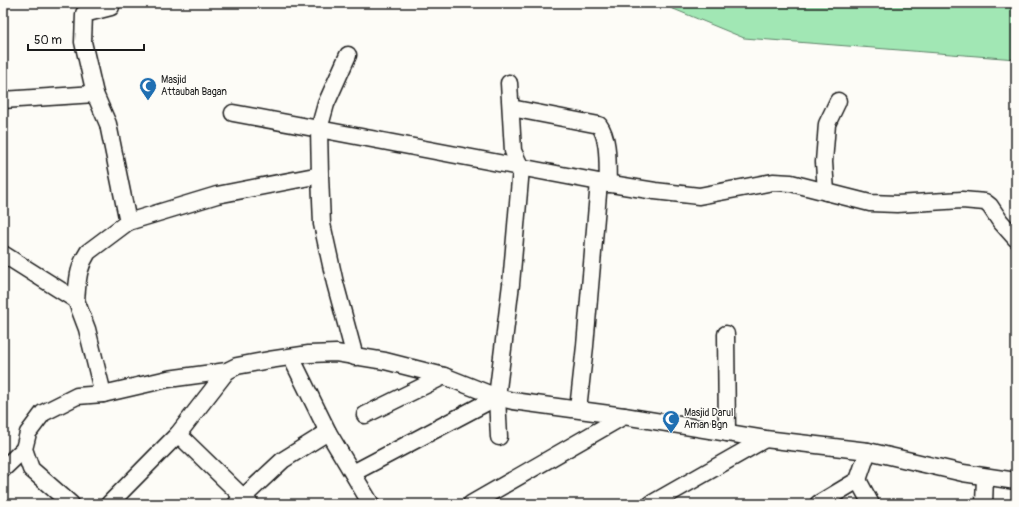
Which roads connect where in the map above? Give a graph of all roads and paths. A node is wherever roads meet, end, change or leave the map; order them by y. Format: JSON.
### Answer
{"nodes":[{"id":1,"x":111,"y":7,"type":"dead end"},
{"id":2,"x":84,"y":9,"type":"edge"},
{"id":3,"x":348,"y":55,"type":"dead end"},
{"id":4,"x":509,"y":83,"type":"dead end"},
{"id":5,"x":95,"y":94,"type":"junction"},
{"id":6,"x":3,"y":100,"type":"edge"},
{"id":7,"x":838,"y":101,"type":"dead end"},
{"id":8,"x":511,"y":108,"type":"junction"},
{"id":9,"x":233,"y":113,"type":"dead end"},
{"id":10,"x":319,"y":129,"type":"junction"},
{"id":11,"x":521,"y":168,"type":"junction"},
{"id":12,"x":320,"y":175,"type":"junction"},
{"id":13,"x":604,"y":183,"type":"junction"},
{"id":14,"x":826,"y":192,"type":"junction"},
{"id":15,"x":128,"y":222,"type":"junction"},
{"id":16,"x":1016,"y":239,"type":"edge"},
{"id":17,"x":3,"y":254,"type":"edge"},
{"id":18,"x":76,"y":300,"type":"junction"},
{"id":19,"x":726,"y":334,"type":"dead end"},
{"id":20,"x":291,"y":357,"type":"junction"},
{"id":21,"x":355,"y":357,"type":"junction"},
{"id":22,"x":227,"y":371,"type":"junction"},
{"id":23,"x":444,"y":376,"type":"junction"},
{"id":24,"x":103,"y":394,"type":"junction"},
{"id":25,"x":497,"y":397,"type":"junction"},
{"id":26,"x":578,"y":409,"type":"junction"},
{"id":27,"x":365,"y":415,"type":"dead end"},
{"id":28,"x":624,"y":416,"type":"junction"},
{"id":29,"x":328,"y":432,"type":"junction"},
{"id":30,"x":727,"y":433,"type":"junction"},
{"id":31,"x":178,"y":434,"type":"junction"},
{"id":32,"x":499,"y":437,"type":"dead end"},
{"id":33,"x":765,"y":439,"type":"junction"},
{"id":34,"x":24,"y":449,"type":"junction"},
{"id":35,"x":868,"y":451,"type":"junction"},
{"id":36,"x":3,"y":469,"type":"edge"},
{"id":37,"x":353,"y":473,"type":"junction"},
{"id":38,"x":985,"y":476,"type":"junction"},
{"id":39,"x":858,"y":480,"type":"junction"},
{"id":40,"x":1016,"y":481,"type":"edge"},
{"id":41,"x":243,"y":502,"type":"edge"},
{"id":42,"x":368,"y":502,"type":"edge"},
{"id":43,"x":71,"y":504,"type":"edge"},
{"id":44,"x":109,"y":504,"type":"edge"},
{"id":45,"x":471,"y":504,"type":"edge"},
{"id":46,"x":651,"y":504,"type":"edge"},
{"id":47,"x":818,"y":504,"type":"edge"},
{"id":48,"x":871,"y":504,"type":"edge"},
{"id":49,"x":984,"y":504,"type":"edge"}],
"edges":[{"from":1,"to":2,"type":"street"},
{"from":2,"to":5,"type":"street"},
{"from":3,"to":10,"type":"street"},
{"from":4,"to":8,"type":"street"},
{"from":5,"to":6,"type":"street"},
{"from":5,"to":15,"type":"street"},
{"from":7,"to":14,"type":"street"},
{"from":8,"to":11,"type":"street"},
{"from":8,"to":13,"type":"street"},
{"from":9,"to":10,"type":"street"},
{"from":10,"to":11,"type":"street"},
{"from":10,"to":12,"type":"street"},
{"from":11,"to":13,"type":"street"},
{"from":11,"to":25,"type":"street"},
{"from":12,"to":15,"type":"street"},
{"from":12,"to":21,"type":"street"},
{"from":13,"to":14,"type":"street"},
{"from":13,"to":26,"type":"street"},
{"from":14,"to":16,"type":"street"},
{"from":15,"to":18,"type":"street"},
{"from":17,"to":18,"type":"street"},
{"from":18,"to":24,"type":"street"},
{"from":19,"to":30,"type":"street"},
{"from":20,"to":21,"type":"street"},
{"from":20,"to":22,"type":"street"},
{"from":20,"to":29,"type":"street"},
{"from":21,"to":23,"type":"street"},
{"from":22,"to":24,"type":"street"},
{"from":22,"to":31,"type":"street"},
{"from":23,"to":25,"type":"street"},
{"from":23,"to":27,"type":"street"},
{"from":24,"to":34,"type":"street"},
{"from":25,"to":26,"type":"street"},
{"from":25,"to":32,"type":"street"},
{"from":25,"to":37,"type":"street"},
{"from":26,"to":28,"type":"street"},
{"from":28,"to":30,"type":"street"},
{"from":28,"to":45,"type":"street"},
{"from":29,"to":37,"type":"street"},
{"from":29,"to":41,"type":"street"},
{"from":30,"to":33,"type":"street"},
{"from":31,"to":41,"type":"street"},
{"from":31,"to":44,"type":"street"},
{"from":33,"to":35,"type":"street"},
{"from":33,"to":46,"type":"street"},
{"from":34,"to":36,"type":"street"},
{"from":34,"to":43,"type":"street"},
{"from":35,"to":38,"type":"street"},
{"from":35,"to":39,"type":"street"},
{"from":37,"to":42,"type":"street"},
{"from":38,"to":40,"type":"street"},
{"from":38,"to":49,"type":"street"},
{"from":39,"to":47,"type":"street"},
{"from":39,"to":48,"type":"street"}]}
